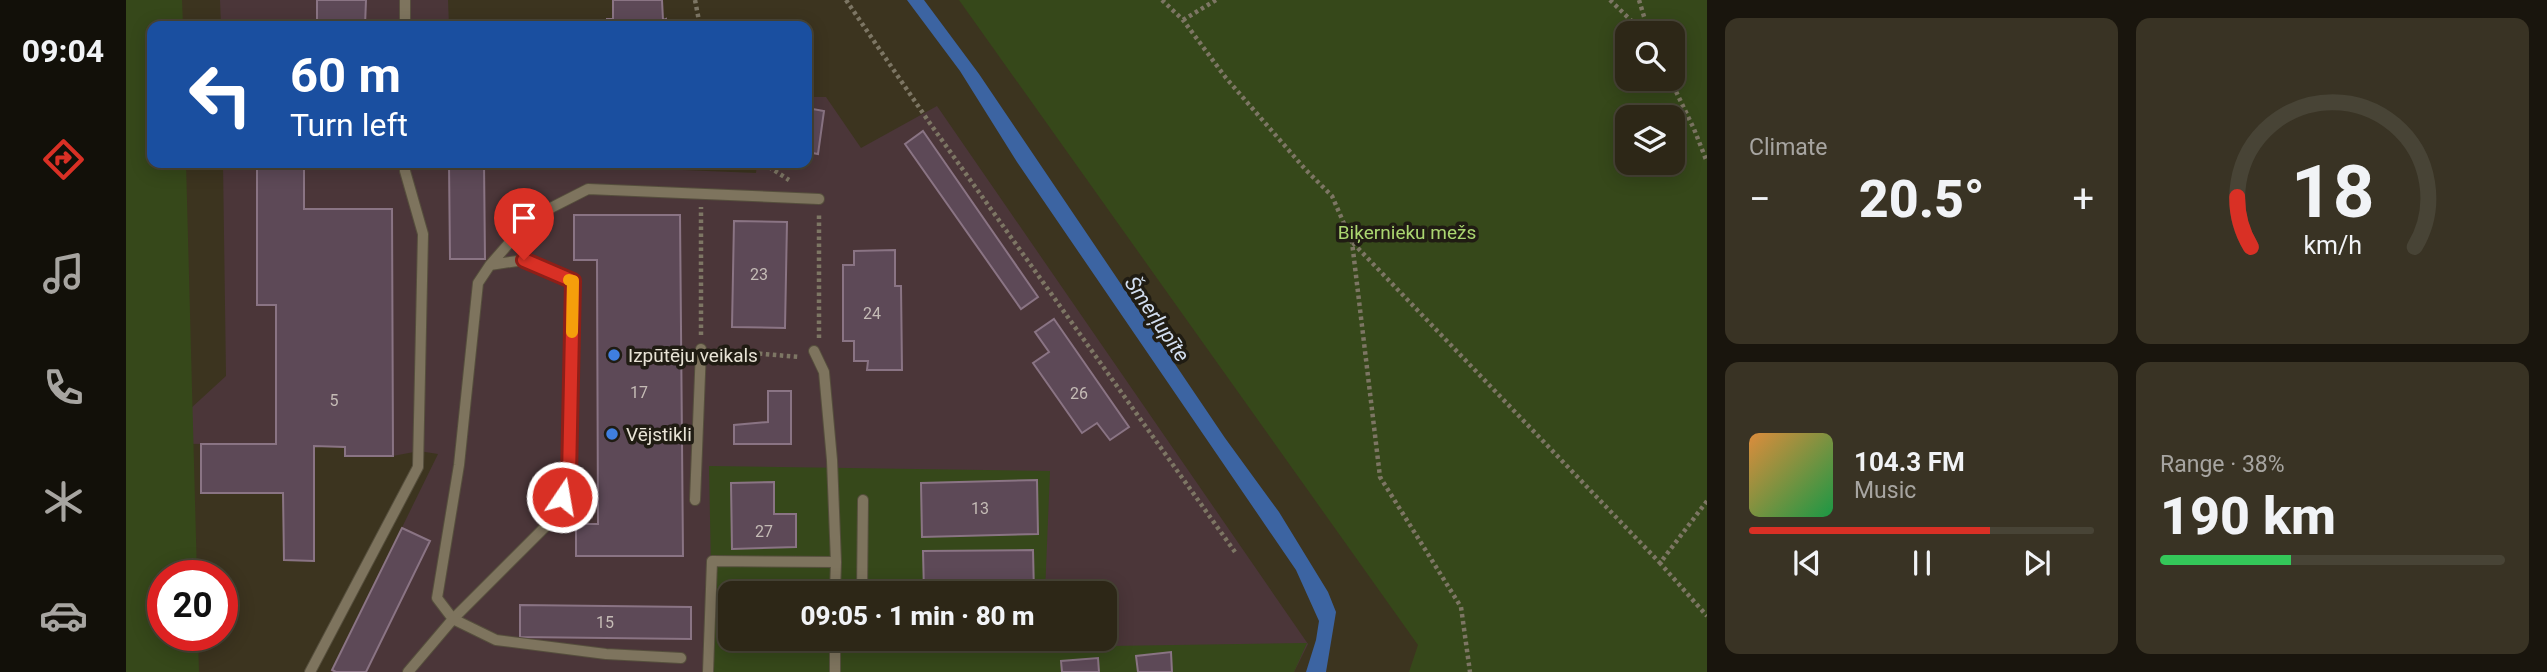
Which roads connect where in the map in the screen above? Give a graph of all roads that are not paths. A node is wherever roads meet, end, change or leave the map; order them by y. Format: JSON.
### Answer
{"nodes":[{"id":1,"x":405,"y":0,"type":"edge"},
{"id":2,"x":405,"y":21,"type":"edge"},
{"id":3,"x":405,"y":168,"type":"edge"},
{"id":4,"x":819,"y":200,"type":"road end"},
{"id":5,"x":490,"y":265,"type":"junction"},
{"id":6,"x":701,"y":349,"type":"road end"},
{"id":7,"x":814,"y":351,"type":"road end"},
{"id":8,"x":695,"y":500,"type":"dead end"},
{"id":9,"x":863,"y":500,"type":"dead end"},
{"id":10,"x":836,"y":562,"type":"junction"},
{"id":11,"x":835,"y":581,"type":"edge"},
{"id":12,"x":862,"y":581,"type":"edge"},
{"id":13,"x":453,"y":619,"type":"junction"},
{"id":14,"x":835,"y":651,"type":"edge"},
{"id":15,"x":681,"y":658,"type":"dead end"},
{"id":16,"x":310,"y":672,"type":"edge"},
{"id":17,"x":408,"y":672,"type":"edge"},
{"id":18,"x":708,"y":672,"type":"edge"},
{"id":19,"x":835,"y":672,"type":"edge"}],
"edges":[{"from":1,"to":2,"type":"lane"},
{"from":3,"to":16,"type":"lane"},
{"from":4,"to":5,"type":"lane"},
{"from":5,"to":13,"type":"lane"},
{"from":5,"to":13,"type":"lane"},
{"from":6,"to":8,"type":"lane"},
{"from":7,"to":10,"type":"lane"},
{"from":9,"to":12,"type":"lane"},
{"from":10,"to":11,"type":"lane"},
{"from":10,"to":18,"type":"lane"},
{"from":13,"to":15,"type":"lane"},
{"from":13,"to":17,"type":"lane"},
{"from":14,"to":19,"type":"lane"}]}
